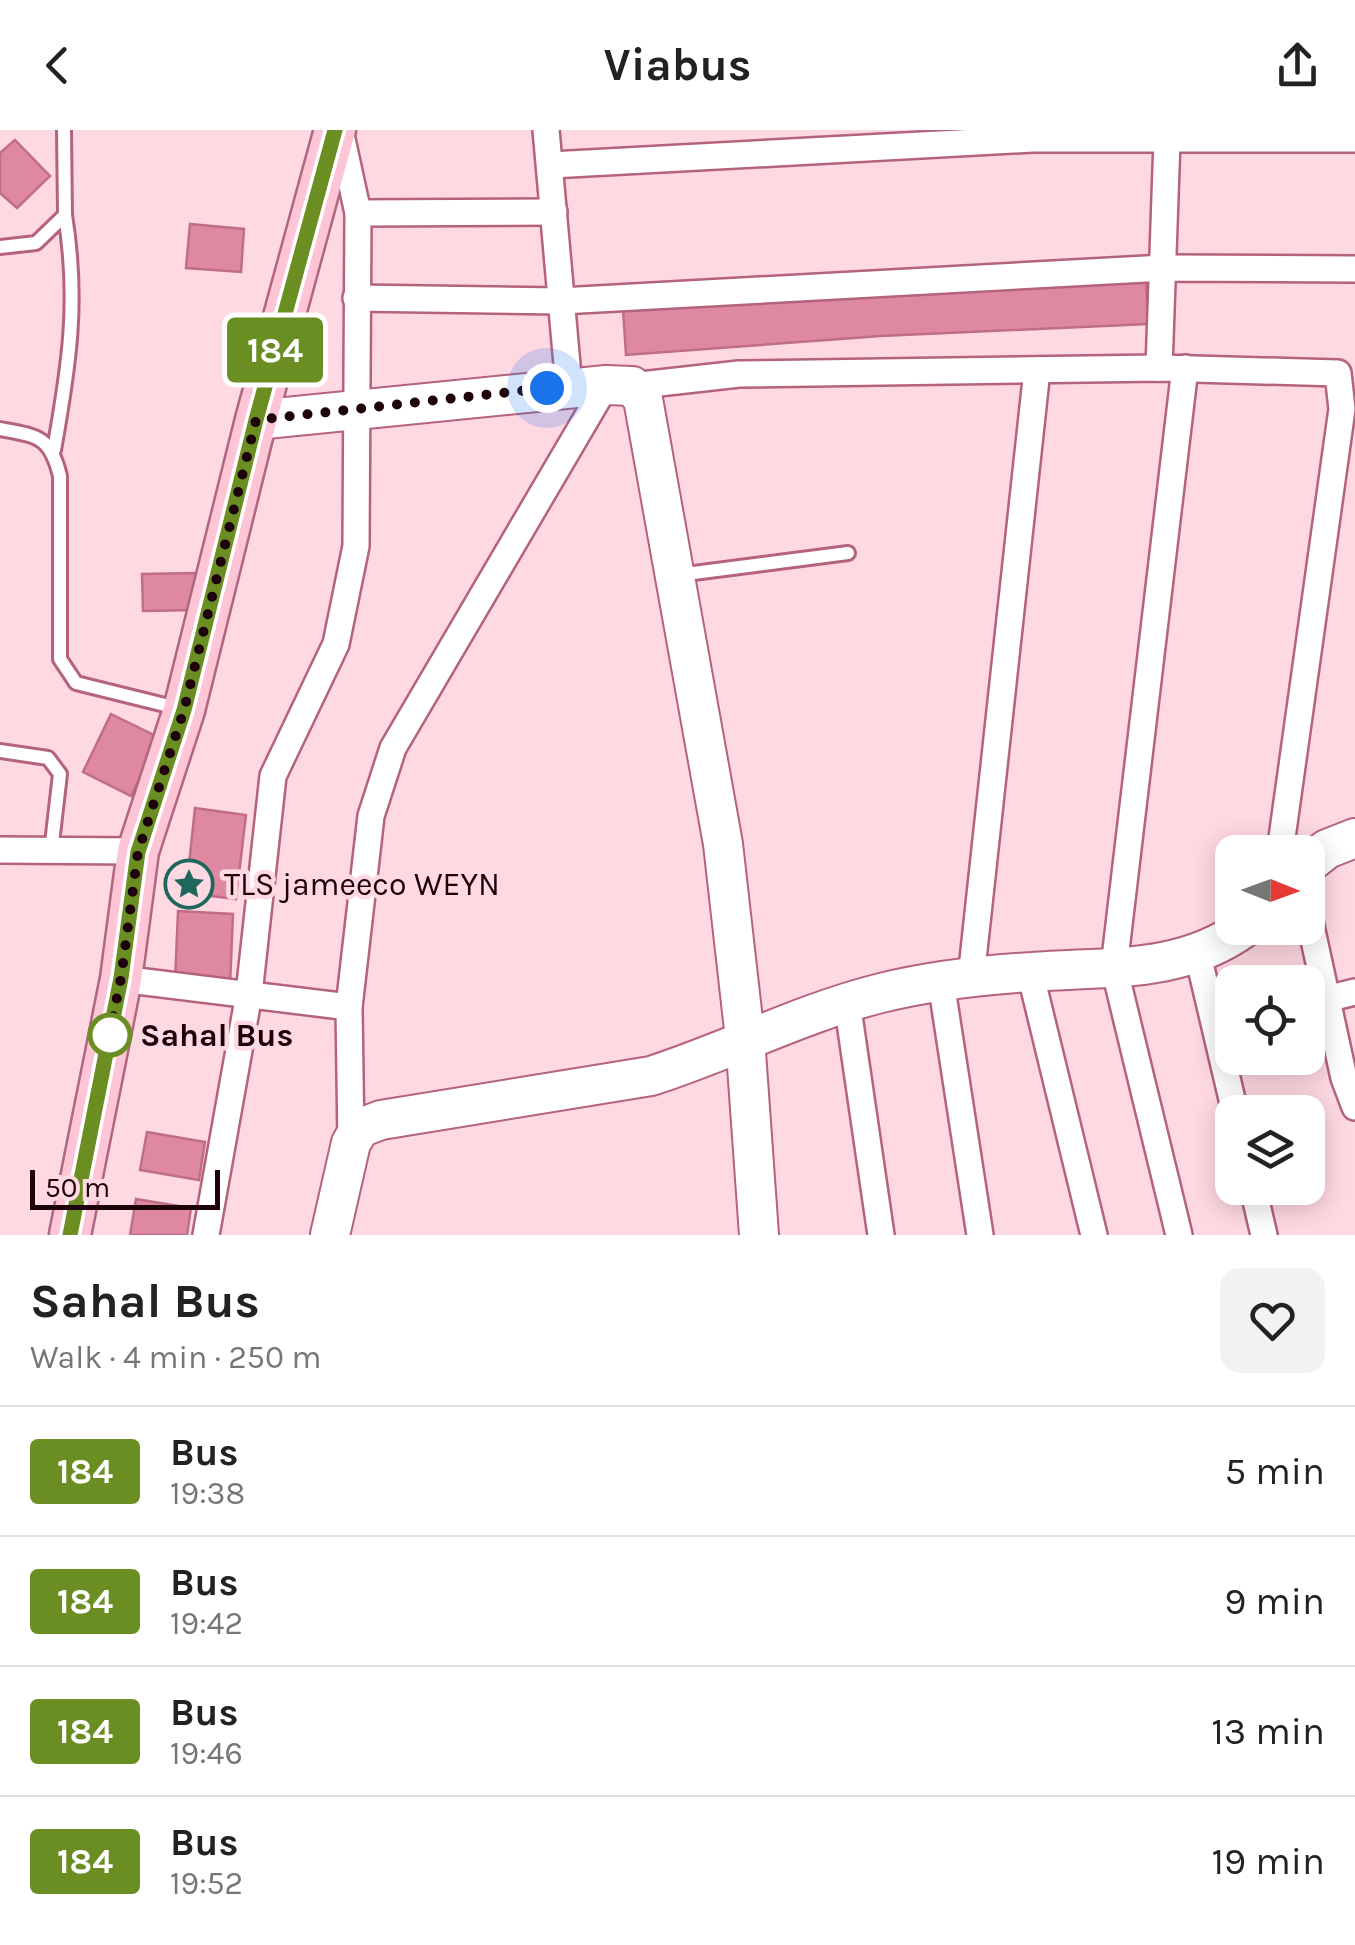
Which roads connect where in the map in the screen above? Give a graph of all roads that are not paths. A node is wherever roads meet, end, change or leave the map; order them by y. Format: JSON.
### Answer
{"nodes":[{"id":1,"x":64,"y":130,"type":"edge"},
{"id":2,"x":338,"y":130,"type":"edge"},
{"id":3,"x":546,"y":130,"type":"edge"},
{"id":4,"x":1035,"y":135,"type":"edge"},
{"id":5,"x":1274,"y":135,"type":"edge"},
{"id":6,"x":1168,"y":140,"type":"junction"},
{"id":7,"x":1355,"y":140,"type":"edge"},
{"id":8,"x":551,"y":166,"type":"junction"},
{"id":9,"x":554,"y":212,"type":"junction"},
{"id":10,"x":358,"y":213,"type":"junction"},
{"id":11,"x":65,"y":215,"type":"junction"},
{"id":12,"x":0,"y":246,"type":"edge"},
{"id":13,"x":1164,"y":268,"type":"junction"},
{"id":14,"x":1355,"y":269,"type":"edge"},
{"id":15,"x":356,"y":298,"type":"junction"},
{"id":16,"x":560,"y":301,"type":"junction"},
{"id":17,"x":1172,"y":368,"type":"junction"},
{"id":18,"x":1037,"y":370,"type":"junction"},
{"id":19,"x":619,"y":386,"type":"junction"},
{"id":20,"x":569,"y":387,"type":"junction"},
{"id":21,"x":354,"y":410,"type":"junction"},
{"id":22,"x":1349,"y":410,"type":"edge"},
{"id":23,"x":256,"y":420,"type":"junction"},
{"id":24,"x":0,"y":429,"type":"edge"},
{"id":25,"x":54,"y":450,"type":"junction"},
{"id":26,"x":848,"y":553,"type":"dead end"},
{"id":27,"x":676,"y":576,"type":"junction"},
{"id":28,"x":184,"y":710,"type":"junction"},
{"id":29,"x":0,"y":752,"type":"edge"},
{"id":30,"x":1283,"y":835,"type":"edge"},
{"id":31,"x":1355,"y":838,"type":"edge"},
{"id":32,"x":0,"y":850,"type":"edge"},
{"id":33,"x":1325,"y":851,"type":"edge"},
{"id":34,"x":51,"y":852,"type":"junction"},
{"id":35,"x":138,"y":852,"type":"junction"},
{"id":36,"x":1215,"y":945,"type":"edge"},
{"id":37,"x":1315,"y":945,"type":"edge"},
{"id":38,"x":1198,"y":955,"type":"junction"},
{"id":39,"x":1114,"y":967,"type":"junction"},
{"id":40,"x":1030,"y":972,"type":"junction"},
{"id":41,"x":121,"y":978,"type":"junction"},
{"id":42,"x":956,"y":980,"type":"junction"},
{"id":43,"x":1355,"y":992,"type":"edge"},
{"id":44,"x":249,"y":994,"type":"junction"},
{"id":45,"x":1326,"y":999,"type":"junction"},
{"id":46,"x":847,"y":1002,"type":"junction"},
{"id":47,"x":349,"y":1007,"type":"junction"},
{"id":48,"x":745,"y":1038,"type":"junction"},
{"id":49,"x":1231,"y":1095,"type":"edge"},
{"id":50,"x":1355,"y":1106,"type":"edge"},
{"id":51,"x":350,"y":1143,"type":"junction"},
{"id":52,"x":1256,"y":1205,"type":"edge"},
{"id":53,"x":70,"y":1235,"type":"edge"},
{"id":54,"x":206,"y":1235,"type":"edge"},
{"id":55,"x":330,"y":1235,"type":"edge"},
{"id":56,"x":760,"y":1235,"type":"edge"},
{"id":57,"x":881,"y":1235,"type":"edge"},
{"id":58,"x":980,"y":1235,"type":"edge"},
{"id":59,"x":1094,"y":1235,"type":"edge"},
{"id":60,"x":1179,"y":1235,"type":"edge"},
{"id":61,"x":1264,"y":1235,"type":"edge"}],
"edges":[{"from":1,"to":11,"type":"lane"},
{"from":2,"to":10,"type":"street"},
{"from":2,"to":23,"type":"main road"},
{"from":3,"to":8,"type":"street"},
{"from":4,"to":6,"type":"street"},
{"from":4,"to":8,"type":"street"},
{"from":5,"to":6,"type":"street"},
{"from":5,"to":7,"type":"street"},
{"from":6,"to":13,"type":"street"},
{"from":8,"to":9,"type":"street"},
{"from":9,"to":10,"type":"street"},
{"from":9,"to":16,"type":"street"},
{"from":10,"to":15,"type":"street"},
{"from":11,"to":12,"type":"lane"},
{"from":11,"to":25,"type":"lane"},
{"from":13,"to":14,"type":"street"},
{"from":13,"to":16,"type":"street"},
{"from":13,"to":17,"type":"street"},
{"from":15,"to":16,"type":"street"},
{"from":15,"to":21,"type":"street"},
{"from":16,"to":20,"type":"street"},
{"from":17,"to":18,"type":"street"},
{"from":17,"to":22,"type":"street"},
{"from":17,"to":39,"type":"street"},
{"from":18,"to":19,"type":"street"},
{"from":18,"to":42,"type":"street"},
{"from":19,"to":20,"type":"street"},
{"from":19,"to":27,"type":"street"},
{"from":19,"to":47,"type":"street"},
{"from":20,"to":21,"type":"street"},
{"from":21,"to":23,"type":"street"},
{"from":21,"to":44,"type":"street"},
{"from":22,"to":30,"type":"street"},
{"from":23,"to":28,"type":"main road"},
{"from":24,"to":25,"type":"lane"},
{"from":25,"to":28,"type":"lane"},
{"from":26,"to":27,"type":"lane"},
{"from":27,"to":48,"type":"street"},
{"from":28,"to":35,"type":"main road"},
{"from":29,"to":34,"type":"lane"},
{"from":31,"to":33,"type":"street"},
{"from":32,"to":34,"type":"street"},
{"from":34,"to":35,"type":"street"},
{"from":35,"to":41,"type":"main road"},
{"from":36,"to":38,"type":"street"},
{"from":37,"to":45,"type":"street"},
{"from":38,"to":39,"type":"street"},
{"from":38,"to":49,"type":"street"},
{"from":39,"to":40,"type":"street"},
{"from":39,"to":60,"type":"street"},
{"from":40,"to":42,"type":"street"},
{"from":40,"to":59,"type":"street"},
{"from":41,"to":44,"type":"street"},
{"from":41,"to":53,"type":"main road"},
{"from":42,"to":46,"type":"street"},
{"from":42,"to":58,"type":"street"},
{"from":43,"to":45,"type":"street"},
{"from":44,"to":47,"type":"street"},
{"from":44,"to":54,"type":"street"},
{"from":45,"to":50,"type":"street"},
{"from":46,"to":48,"type":"street"},
{"from":46,"to":57,"type":"street"},
{"from":47,"to":51,"type":"street"},
{"from":48,"to":51,"type":"street"},
{"from":48,"to":56,"type":"street"},
{"from":51,"to":55,"type":"street"},
{"from":52,"to":61,"type":"street"}]}
